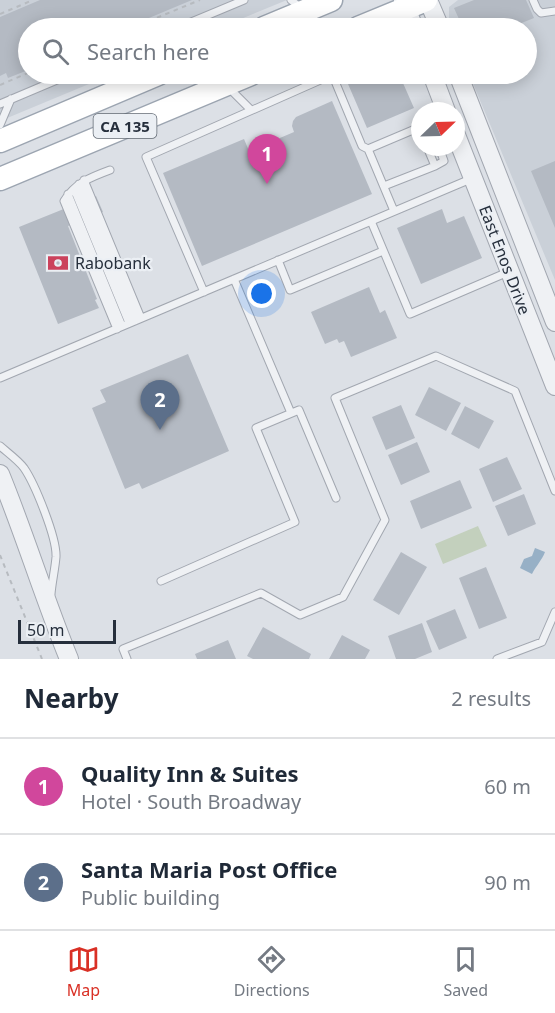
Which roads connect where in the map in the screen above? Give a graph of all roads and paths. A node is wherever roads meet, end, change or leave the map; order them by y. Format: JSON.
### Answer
{"nodes":[{"id":1,"x":33,"y":0,"type":"edge"},
{"id":2,"x":200,"y":0,"type":"edge"},
{"id":3,"x":244,"y":0,"type":"edge"},
{"id":4,"x":331,"y":0,"type":"edge"},
{"id":5,"x":533,"y":0,"type":"edge"},
{"id":6,"x":298,"y":5,"type":"edge"},
{"id":7,"x":415,"y":7,"type":"edge"},
{"id":8,"x":555,"y":11,"type":"edge"},
{"id":9,"x":0,"y":14,"type":"edge"},
{"id":10,"x":156,"y":18,"type":"edge"},
{"id":11,"x":201,"y":18,"type":"edge"},
{"id":12,"x":279,"y":18,"type":"edge"},
{"id":13,"x":385,"y":18,"type":"edge"},
{"id":14,"x":428,"y":18,"type":"edge"},
{"id":15,"x":18,"y":77,"type":"edge"},
{"id":16,"x":47,"y":84,"type":"edge"},
{"id":17,"x":134,"y":84,"type":"edge"},
{"id":18,"x":225,"y":84,"type":"joint"},
{"id":19,"x":310,"y":84,"type":"edge"},
{"id":20,"x":337,"y":84,"type":"edge"},
{"id":21,"x":436,"y":84,"type":"edge"},
{"id":22,"x":462,"y":84,"type":"edge"},
{"id":23,"x":0,"y":85,"type":"edge"},
{"id":24,"x":11,"y":99,"type":"junction"},
{"id":25,"x":443,"y":102,"type":"edge"},
{"id":26,"x":0,"y":104,"type":"edge"},
{"id":27,"x":250,"y":110,"type":"junction"},
{"id":28,"x":0,"y":126,"type":"edge"},
{"id":29,"x":411,"y":132,"type":"edge"},
{"id":30,"x":0,"y":141,"type":"edge"},
{"id":31,"x":368,"y":149,"type":"junction"},
{"id":32,"x":431,"y":156,"type":"edge"},
{"id":33,"x":442,"y":156,"type":"edge"},
{"id":34,"x":464,"y":156,"type":"edge"},
{"id":35,"x":435,"y":166,"type":"junction"},
{"id":36,"x":110,"y":170,"type":"dead end"},
{"id":37,"x":0,"y":178,"type":"edge"},
{"id":38,"x":473,"y":178,"type":"junction"},
{"id":39,"x":384,"y":186,"type":"junction"},
{"id":40,"x":76,"y":187,"type":"junction"},
{"id":41,"x":394,"y":211,"type":"junction"},
{"id":42,"x":371,"y":221,"type":"junction"},
{"id":43,"x":383,"y":251,"type":"junction"},
{"id":44,"x":278,"y":260,"type":"junction"},
{"id":45,"x":510,"y":272,"type":"junction"},
{"id":46,"x":234,"y":279,"type":"junction"},
{"id":47,"x":204,"y":292,"type":"junction"},
{"id":48,"x":555,"y":322,"type":"edge"},
{"id":49,"x":129,"y":323,"type":"junction"},
{"id":50,"x":0,"y":378,"type":"edge"},
{"id":51,"x":555,"y":386,"type":"edge"},
{"id":52,"x":291,"y":413,"type":"junction"},
{"id":53,"x":0,"y":446,"type":"edge"},
{"id":54,"x":0,"y":476,"type":"edge"},
{"id":55,"x":555,"y":491,"type":"edge"},
{"id":56,"x":336,"y":498,"type":"dead end"},
{"id":57,"x":0,"y":555,"type":"edge"},
{"id":58,"x":161,"y":581,"type":"dead end"},
{"id":59,"x":49,"y":607,"type":"junction"},
{"id":60,"x":555,"y":612,"type":"edge"},
{"id":61,"x":42,"y":659,"type":"edge"},
{"id":62,"x":69,"y":659,"type":"edge"},
{"id":63,"x":127,"y":659,"type":"edge"},
{"id":64,"x":497,"y":659,"type":"edge"}],
"edges":[{"from":1,"to":9,"type":"path"},
{"from":2,"to":10,"type":"path"},
{"from":3,"to":11,"type":"lane"},
{"from":4,"to":6,"type":"main road"},
{"from":5,"to":8,"type":"lane"},
{"from":6,"to":12,"type":"main road"},
{"from":7,"to":13,"type":"main road"},
{"from":7,"to":14,"type":"street"},
{"from":15,"to":23,"type":"path"},
{"from":16,"to":24,"type":"lane"},
{"from":17,"to":30,"type":"main road","number":"CA 135"},
{"from":18,"to":27,"type":"lane"},
{"from":18,"to":37,"type":"main road","number":"CA 135"},
{"from":19,"to":27,"type":"lane"},
{"from":20,"to":31,"type":"lane"},
{"from":21,"to":25,"type":"street"},
{"from":22,"to":48,"type":"street","name":"East Enos Drive"},
{"from":24,"to":26,"type":"lane"},
{"from":24,"to":28,"type":"lane"},
{"from":27,"to":47,"type":"lane"},
{"from":29,"to":31,"type":"lane"},
{"from":31,"to":39,"type":"lane"},
{"from":32,"to":35,"type":"lane"},
{"from":33,"to":35,"type":"lane"},
{"from":34,"to":38,"type":"street","name":"East Enos Drive"},
{"from":35,"to":39,"type":"lane"},
{"from":36,"to":40,"type":"lane"},
{"from":38,"to":41,"type":"lane"},
{"from":38,"to":45,"type":"street","name":"East Enos Drive"},
{"from":39,"to":41,"type":"lane"},
{"from":40,"to":49,"type":"lane"},
{"from":40,"to":49,"type":"lane"},
{"from":40,"to":49,"type":"lane"},
{"from":41,"to":42,"type":"lane"},
{"from":42,"to":43,"type":"lane"},
{"from":42,"to":44,"type":"lane"},
{"from":43,"to":44,"type":"lane"},
{"from":43,"to":45,"type":"lane"},
{"from":44,"to":46,"type":"lane"},
{"from":45,"to":51,"type":"street","name":"East Enos Drive"},
{"from":46,"to":47,"type":"lane"},
{"from":46,"to":52,"type":"lane"},
{"from":47,"to":49,"type":"lane"},
{"from":49,"to":50,"type":"lane"},
{"from":52,"to":56,"type":"lane"},
{"from":52,"to":58,"type":"lane"},
{"from":53,"to":59,"type":"lane"},
{"from":54,"to":59,"type":"street"},
{"from":55,"to":63,"type":"lane"},
{"from":57,"to":61,"type":"path"},
{"from":59,"to":62,"type":"street"},
{"from":60,"to":64,"type":"lane"}]}
